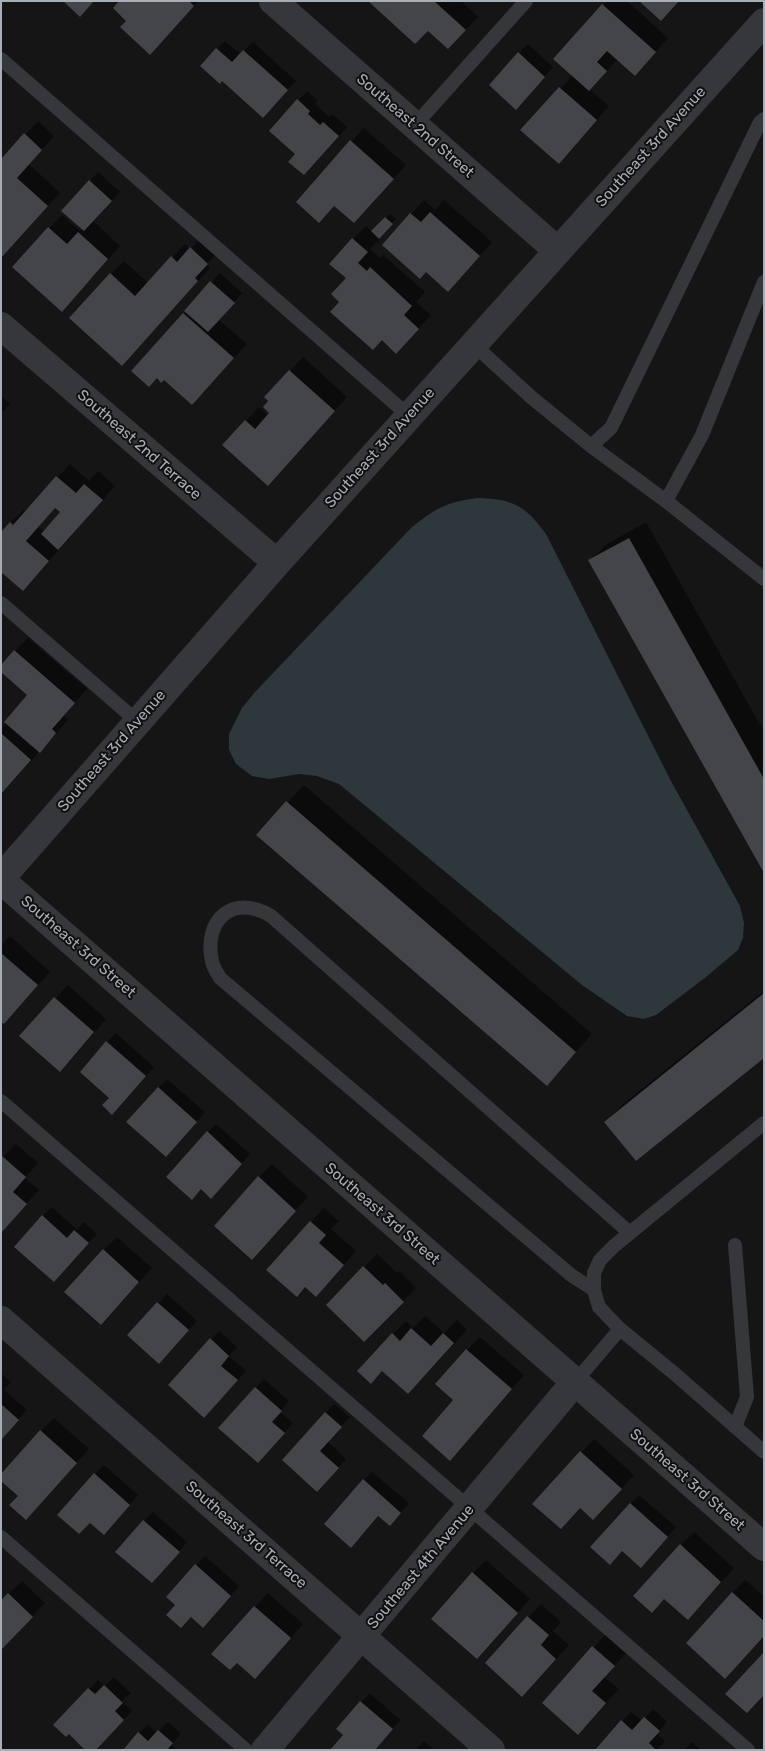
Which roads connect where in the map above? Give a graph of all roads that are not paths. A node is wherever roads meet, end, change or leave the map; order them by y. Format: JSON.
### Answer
{"nodes":[{"id":1,"x":273,"y":1,"type":"edge"},
{"id":2,"x":526,"y":1,"type":"edge"},
{"id":3,"x":764,"y":22,"type":"edge"},
{"id":4,"x":1,"y":59,"type":"edge"},
{"id":5,"x":764,"y":118,"type":"edge"},
{"id":6,"x":415,"y":125,"type":"junction"},
{"id":7,"x":558,"y":251,"type":"junction"},
{"id":8,"x":764,"y":282,"type":"edge"},
{"id":9,"x":1,"y":326,"type":"edge"},
{"id":10,"x":473,"y":344,"type":"junction"},
{"id":11,"x":409,"y":416,"type":"junction"},
{"id":12,"x":592,"y":446,"type":"junction"},
{"id":13,"x":666,"y":501,"type":"junction"},
{"id":14,"x":277,"y":563,"type":"junction"},
{"id":15,"x":764,"y":579,"type":"edge"},
{"id":16,"x":1,"y":603,"type":"edge"},
{"id":17,"x":138,"y":722,"type":"junction"},
{"id":18,"x":1,"y":879,"type":"edge"},
{"id":19,"x":1,"y":1101,"type":"edge"},
{"id":20,"x":764,"y":1123,"type":"edge"},
{"id":21,"x":630,"y":1233,"type":"junction"},
{"id":22,"x":735,"y":1245,"type":"dead end"},
{"id":23,"x":594,"y":1290,"type":"junction"},
{"id":24,"x":1,"y":1320,"type":"edge"},
{"id":25,"x":620,"y":1329,"type":"junction"},
{"id":26,"x":575,"y":1382,"type":"junction"},
{"id":27,"x":735,"y":1427,"type":"junction"},
{"id":28,"x":764,"y":1452,"type":"edge"},
{"id":29,"x":470,"y":1509,"type":"junction"},
{"id":30,"x":1,"y":1537,"type":"edge"},
{"id":31,"x":764,"y":1547,"type":"edge"},
{"id":32,"x":362,"y":1636,"type":"junction"},
{"id":33,"x":246,"y":1750,"type":"edge"},
{"id":34,"x":265,"y":1750,"type":"edge"},
{"id":35,"x":491,"y":1750,"type":"edge"},
{"id":36,"x":748,"y":1750,"type":"edge"}],
"edges":[{"from":1,"to":6,"type":"street","name":"Southeast 2nd Street"},
{"from":2,"to":6,"type":"lane"},
{"from":3,"to":7,"type":"street","name":"Southeast 3rd Avenue"},
{"from":4,"to":11,"type":"lane"},
{"from":5,"to":12,"type":"lane"},
{"from":6,"to":7,"type":"street","name":"Southeast 2nd Street"},
{"from":7,"to":10,"type":"street","name":"Southeast 3rd Avenue"},
{"from":8,"to":13,"type":"lane"},
{"from":9,"to":14,"type":"street","name":"Southeast 2nd Terrace"},
{"from":10,"to":11,"type":"street","name":"Southeast 3rd Avenue"},
{"from":10,"to":12,"type":"lane"},
{"from":11,"to":14,"type":"street","name":"Southeast 3rd Avenue"},
{"from":12,"to":13,"type":"lane"},
{"from":13,"to":15,"type":"lane"},
{"from":14,"to":17,"type":"street","name":"Southeast 3rd Avenue"},
{"from":16,"to":17,"type":"lane"},
{"from":17,"to":18,"type":"street","name":"Southeast 3rd Avenue"},
{"from":18,"to":26,"type":"street","name":"Southeast 3rd Street"},
{"from":19,"to":29,"type":"lane"},
{"from":20,"to":21,"type":"lane"},
{"from":21,"to":23,"type":"lane"},
{"from":21,"to":23,"type":"lane"},
{"from":22,"to":27,"type":"lane"},
{"from":23,"to":25,"type":"lane"},
{"from":24,"to":32,"type":"street","name":"Southeast 3rd Terrace"},
{"from":25,"to":26,"type":"lane"},
{"from":25,"to":27,"type":"lane"},
{"from":26,"to":29,"type":"street","name":"Southeast 4th Avenue"},
{"from":26,"to":31,"type":"street","name":"Southeast 3rd Street"},
{"from":27,"to":28,"type":"lane"},
{"from":29,"to":32,"type":"street","name":"Southeast 4th Avenue"},
{"from":29,"to":36,"type":"lane"},
{"from":30,"to":33,"type":"lane"},
{"from":32,"to":34,"type":"street","name":"Southeast 4th Avenue"},
{"from":32,"to":35,"type":"street","name":"Southeast 3rd Terrace"}]}
